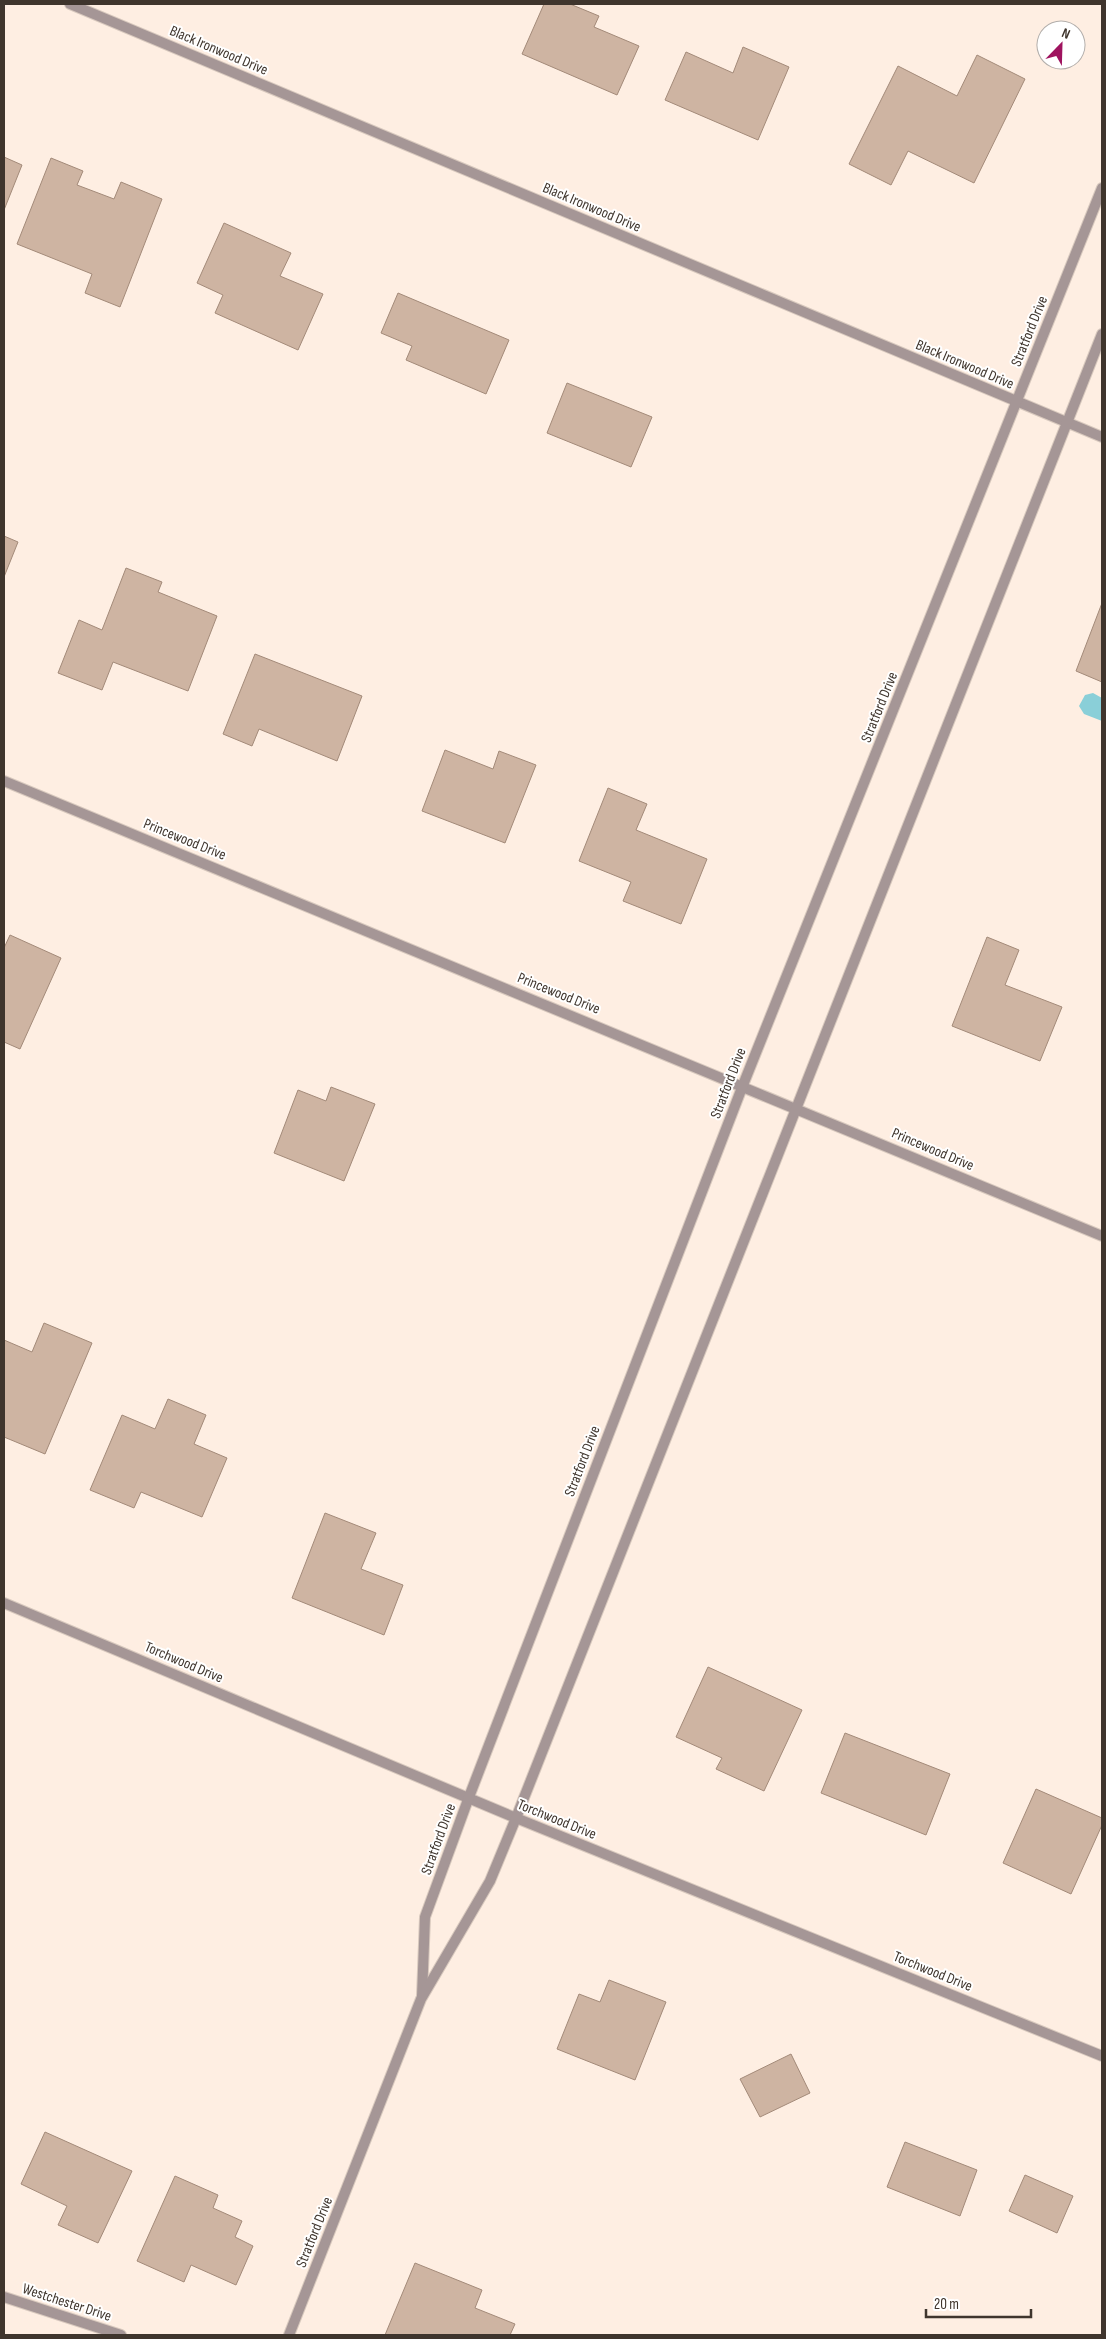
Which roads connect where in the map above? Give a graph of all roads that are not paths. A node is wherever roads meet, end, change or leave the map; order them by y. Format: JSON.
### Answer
{"nodes":[{"id":1,"x":70,"y":4,"type":"edge"},
{"id":2,"x":1102,"y":188,"type":"edge"},
{"id":3,"x":1102,"y":334,"type":"edge"},
{"id":4,"x":1017,"y":402,"type":"junction"},
{"id":5,"x":1067,"y":423,"type":"junction"},
{"id":6,"x":1102,"y":438,"type":"edge"},
{"id":7,"x":4,"y":781,"type":"edge"},
{"id":8,"x":743,"y":1085,"type":"junction"},
{"id":9,"x":797,"y":1109,"type":"junction"},
{"id":10,"x":1102,"y":1236,"type":"edge"},
{"id":11,"x":4,"y":1603,"type":"edge"},
{"id":12,"x":469,"y":1797,"type":"junction"},
{"id":13,"x":516,"y":1818,"type":"junction"},
{"id":14,"x":421,"y":1999,"type":"junction"},
{"id":15,"x":1102,"y":2056,"type":"edge"},
{"id":16,"x":4,"y":2297,"type":"edge"},
{"id":17,"x":121,"y":2335,"type":"edge"},
{"id":18,"x":289,"y":2335,"type":"edge"}],
"edges":[{"from":1,"to":4,"type":"street","name":"Black Ironwood Drive"},
{"from":2,"to":4,"type":"street","name":"Stratford Drive"},
{"from":3,"to":5,"type":"street","name":"Stratford Drive"},
{"from":4,"to":5,"type":"street","name":"Black Ironwood Drive"},
{"from":4,"to":8,"type":"street","name":"Stratford Drive"},
{"from":5,"to":6,"type":"street","name":"Black Ironwood Drive"},
{"from":5,"to":9,"type":"street","name":"Stratford Drive"},
{"from":7,"to":8,"type":"street","name":"Princewood Drive"},
{"from":8,"to":9,"type":"street","name":"Princewood Drive"},
{"from":8,"to":12,"type":"street","name":"Stratford Drive"},
{"from":9,"to":10,"type":"street","name":"Princewood Drive"},
{"from":9,"to":13,"type":"street","name":"Stratford Drive"},
{"from":11,"to":12,"type":"street","name":"Torchwood Drive"},
{"from":12,"to":13,"type":"street","name":"Torchwood Drive"},
{"from":12,"to":14,"type":"street","name":"Stratford Drive"},
{"from":13,"to":14,"type":"street","name":"Stratford Drive"},
{"from":13,"to":15,"type":"street","name":"Torchwood Drive"},
{"from":14,"to":18,"type":"street","name":"Stratford Drive"},
{"from":16,"to":17,"type":"street","name":"Westchester Drive"}]}
